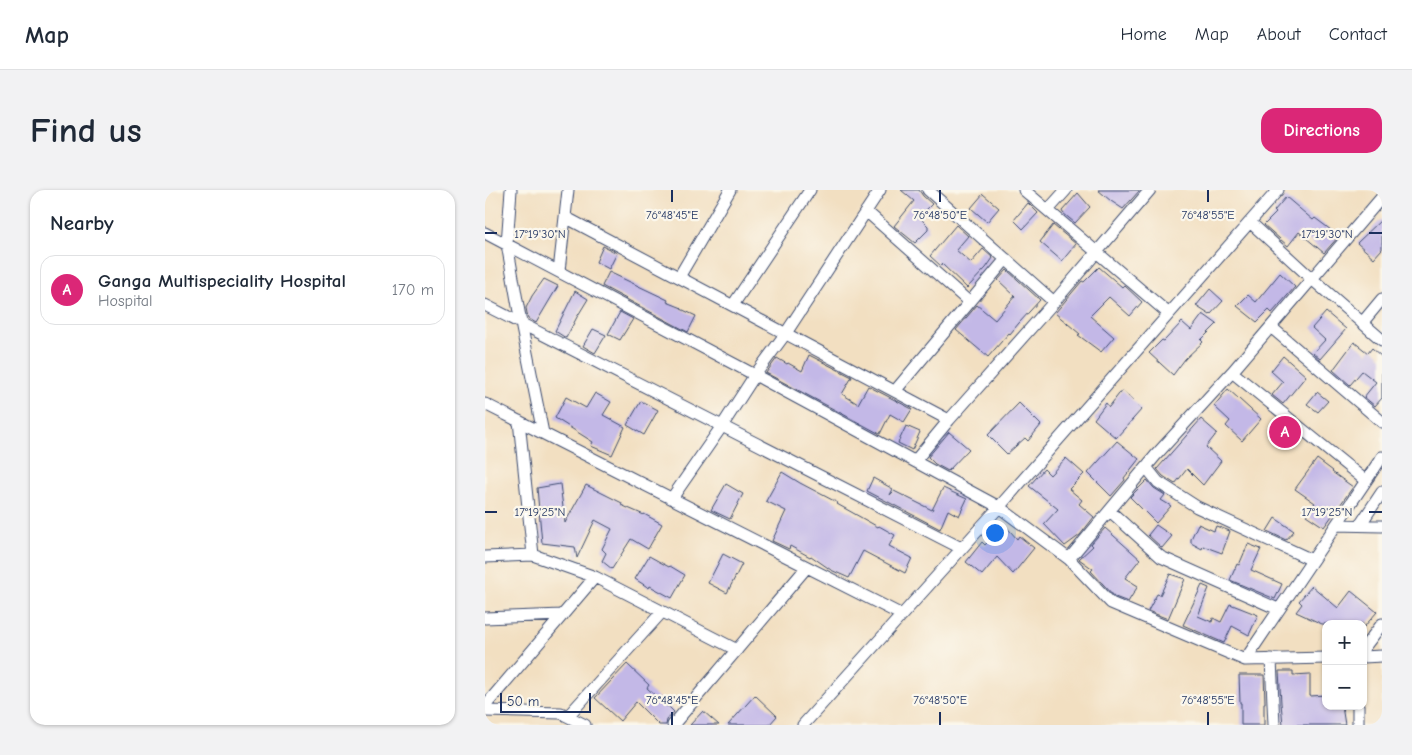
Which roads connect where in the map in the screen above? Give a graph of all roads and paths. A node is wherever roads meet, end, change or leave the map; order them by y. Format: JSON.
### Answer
{"nodes":[{"id":1,"x":511,"y":190,"type":"edge"},
{"id":2,"x":568,"y":190,"type":"edge"},
{"id":3,"x":729,"y":190,"type":"edge"},
{"id":4,"x":810,"y":190,"type":"edge"},
{"id":5,"x":880,"y":190,"type":"edge"},
{"id":6,"x":928,"y":190,"type":"edge"},
{"id":7,"x":1024,"y":190,"type":"edge"},
{"id":8,"x":1066,"y":190,"type":"edge"},
{"id":9,"x":1150,"y":190,"type":"edge"},
{"id":10,"x":1278,"y":190,"type":"edge"},
{"id":11,"x":1382,"y":197,"type":"edge"},
{"id":12,"x":866,"y":210,"type":"junction"},
{"id":13,"x":1048,"y":210,"type":"junction"},
{"id":14,"x":565,"y":217,"type":"junction"},
{"id":15,"x":1250,"y":222,"type":"junction"},
{"id":16,"x":485,"y":233,"type":"edge"},
{"id":17,"x":507,"y":244,"type":"junction"},
{"id":18,"x":1097,"y":252,"type":"junction"},
{"id":19,"x":1006,"y":259,"type":"junction"},
{"id":20,"x":559,"y":271,"type":"junction"},
{"id":21,"x":679,"y":277,"type":"junction"},
{"id":22,"x":1312,"y":279,"type":"junction"},
{"id":23,"x":1382,"y":298,"type":"edge"},
{"id":24,"x":969,"y":302,"type":"junction"},
{"id":25,"x":1054,"y":302,"type":"junction"},
{"id":26,"x":485,"y":304,"type":"edge"},
{"id":27,"x":733,"y":305,"type":"junction"},
{"id":28,"x":1169,"y":314,"type":"junction"},
{"id":29,"x":521,"y":323,"type":"junction"},
{"id":30,"x":1362,"y":323,"type":"junction"},
{"id":31,"x":1271,"y":327,"type":"junction"},
{"id":32,"x":786,"y":333,"type":"junction"},
{"id":33,"x":1382,"y":340,"type":"edge"},
{"id":34,"x":1232,"y":372,"type":"junction"},
{"id":35,"x":755,"y":375,"type":"junction"},
{"id":36,"x":895,"y":391,"type":"junction"},
{"id":37,"x":485,"y":404,"type":"edge"},
{"id":38,"x":949,"y":420,"type":"junction"},
{"id":39,"x":519,"y":421,"type":"junction"},
{"id":40,"x":1382,"y":422,"type":"edge"},
{"id":41,"x":722,"y":426,"type":"junction"},
{"id":42,"x":543,"y":433,"type":"junction"},
{"id":43,"x":1382,"y":457,"type":"edge"},
{"id":44,"x":915,"y":461,"type":"junction"},
{"id":45,"x":1146,"y":467,"type":"junction"},
{"id":46,"x":1366,"y":481,"type":"junction"},
{"id":47,"x":1382,"y":492,"type":"edge"},
{"id":48,"x":671,"y":498,"type":"junction"},
{"id":49,"x":999,"y":506,"type":"junction"},
{"id":50,"x":1109,"y":511,"type":"junction"},
{"id":51,"x":1336,"y":525,"type":"junction"},
{"id":52,"x":1360,"y":525,"type":"junction"},
{"id":53,"x":1382,"y":526,"type":"edge"},
{"id":54,"x":961,"y":548,"type":"junction"},
{"id":55,"x":533,"y":555,"type":"junction"},
{"id":56,"x":485,"y":558,"type":"edge"},
{"id":57,"x":1069,"y":559,"type":"junction"},
{"id":58,"x":1312,"y":560,"type":"junction"},
{"id":59,"x":807,"y":567,"type":"junction"},
{"id":60,"x":595,"y":577,"type":"junction"},
{"id":61,"x":1278,"y":609,"type":"junction"},
{"id":62,"x":662,"y":612,"type":"junction"},
{"id":63,"x":563,"y":615,"type":"junction"},
{"id":64,"x":902,"y":615,"type":"junction"},
{"id":65,"x":485,"y":618,"type":"edge"},
{"id":66,"x":1382,"y":624,"type":"edge"},
{"id":67,"x":1367,"y":644,"type":"edge"},
{"id":68,"x":737,"y":650,"type":"junction"},
{"id":69,"x":1382,"y":656,"type":"edge"},
{"id":70,"x":1322,"y":658,"type":"edge"},
{"id":71,"x":1367,"y":658,"type":"edge"},
{"id":72,"x":1271,"y":659,"type":"junction"},
{"id":73,"x":1245,"y":660,"type":"junction"},
{"id":74,"x":485,"y":706,"type":"edge"},
{"id":75,"x":1358,"y":710,"type":"edge"},
{"id":76,"x":485,"y":711,"type":"edge"},
{"id":77,"x":576,"y":722,"type":"edge"},
{"id":78,"x":673,"y":725,"type":"edge"},
{"id":79,"x":803,"y":725,"type":"edge"},
{"id":80,"x":1274,"y":725,"type":"edge"},
{"id":81,"x":1359,"y":725,"type":"edge"}],
"edges":[{"from":1,"to":17,"type":"street"},
{"from":2,"to":14,"type":"street"},
{"from":3,"to":21,"type":"street"},
{"from":4,"to":27,"type":"street"},
{"from":5,"to":12,"type":"street"},
{"from":6,"to":19,"type":"street"},
{"from":7,"to":13,"type":"street"},
{"from":8,"to":13,"type":"street"},
{"from":9,"to":18,"type":"street"},
{"from":10,"to":15,"type":"street"},
{"from":11,"to":22,"type":"street"},
{"from":12,"to":24,"type":"street"},
{"from":12,"to":32,"type":"street"},
{"from":13,"to":18,"type":"street"},
{"from":14,"to":20,"type":"street"},
{"from":14,"to":21,"type":"street"},
{"from":15,"to":22,"type":"street"},
{"from":15,"to":28,"type":"street"},
{"from":16,"to":17,"type":"street"},
{"from":17,"to":20,"type":"street"},
{"from":17,"to":29,"type":"street"},
{"from":18,"to":25,"type":"street"},
{"from":18,"to":28,"type":"street"},
{"from":19,"to":24,"type":"street"},
{"from":19,"to":25,"type":"street"},
{"from":20,"to":35,"type":"street"},
{"from":21,"to":27,"type":"street"},
{"from":22,"to":30,"type":"street"},
{"from":22,"to":31,"type":"street"},
{"from":23,"to":30,"type":"street"},
{"from":24,"to":36,"type":"street"},
{"from":25,"to":38,"type":"street"},
{"from":26,"to":29,"type":"street"},
{"from":27,"to":32,"type":"street"},
{"from":28,"to":49,"type":"street"},
{"from":29,"to":41,"type":"street"},
{"from":29,"to":42,"type":"street"},
{"from":30,"to":33,"type":"street"},
{"from":31,"to":34,"type":"street"},
{"from":31,"to":40,"type":"street"},
{"from":32,"to":35,"type":"street"},
{"from":32,"to":36,"type":"street"},
{"from":34,"to":45,"type":"street"},
{"from":34,"to":46,"type":"street"},
{"from":35,"to":41,"type":"street"},
{"from":35,"to":44,"type":"street"},
{"from":36,"to":38,"type":"street"},
{"from":37,"to":39,"type":"street"},
{"from":38,"to":44,"type":"street"},
{"from":39,"to":42,"type":"street"},
{"from":39,"to":55,"type":"street"},
{"from":41,"to":48,"type":"street"},
{"from":41,"to":54,"type":"street"},
{"from":42,"to":48,"type":"street"},
{"from":43,"to":46,"type":"street"},
{"from":44,"to":49,"type":"street"},
{"from":45,"to":50,"type":"street"},
{"from":45,"to":58,"type":"street"},
{"from":46,"to":51,"type":"street"},
{"from":47,"to":52,"type":"street"},
{"from":48,"to":59,"type":"street"},
{"from":49,"to":54,"type":"street"},
{"from":49,"to":57,"type":"street"},
{"from":50,"to":57,"type":"street"},
{"from":50,"to":61,"type":"street"},
{"from":51,"to":52,"type":"street"},
{"from":51,"to":58,"type":"street"},
{"from":52,"to":53,"type":"street"},
{"from":54,"to":64,"type":"street"},
{"from":55,"to":56,"type":"street"},
{"from":55,"to":60,"type":"street"},
{"from":57,"to":73,"type":"street"},
{"from":58,"to":61,"type":"street"},
{"from":59,"to":64,"type":"street"},
{"from":59,"to":68,"type":"street"},
{"from":60,"to":62,"type":"street"},
{"from":60,"to":63,"type":"street"},
{"from":61,"to":73,"type":"street"},
{"from":62,"to":68,"type":"street"},
{"from":62,"to":77,"type":"street"},
{"from":63,"to":65,"type":"street"},
{"from":63,"to":74,"type":"street"},
{"from":64,"to":79,"type":"street"},
{"from":66,"to":67,"type":"street"},
{"from":68,"to":78,"type":"street"},
{"from":69,"to":71,"type":"street"},
{"from":70,"to":72,"type":"street"},
{"from":72,"to":73,"type":"street"},
{"from":72,"to":80,"type":"street"},
{"from":75,"to":81,"type":"street"},
{"from":76,"to":77,"type":"street"}]}
